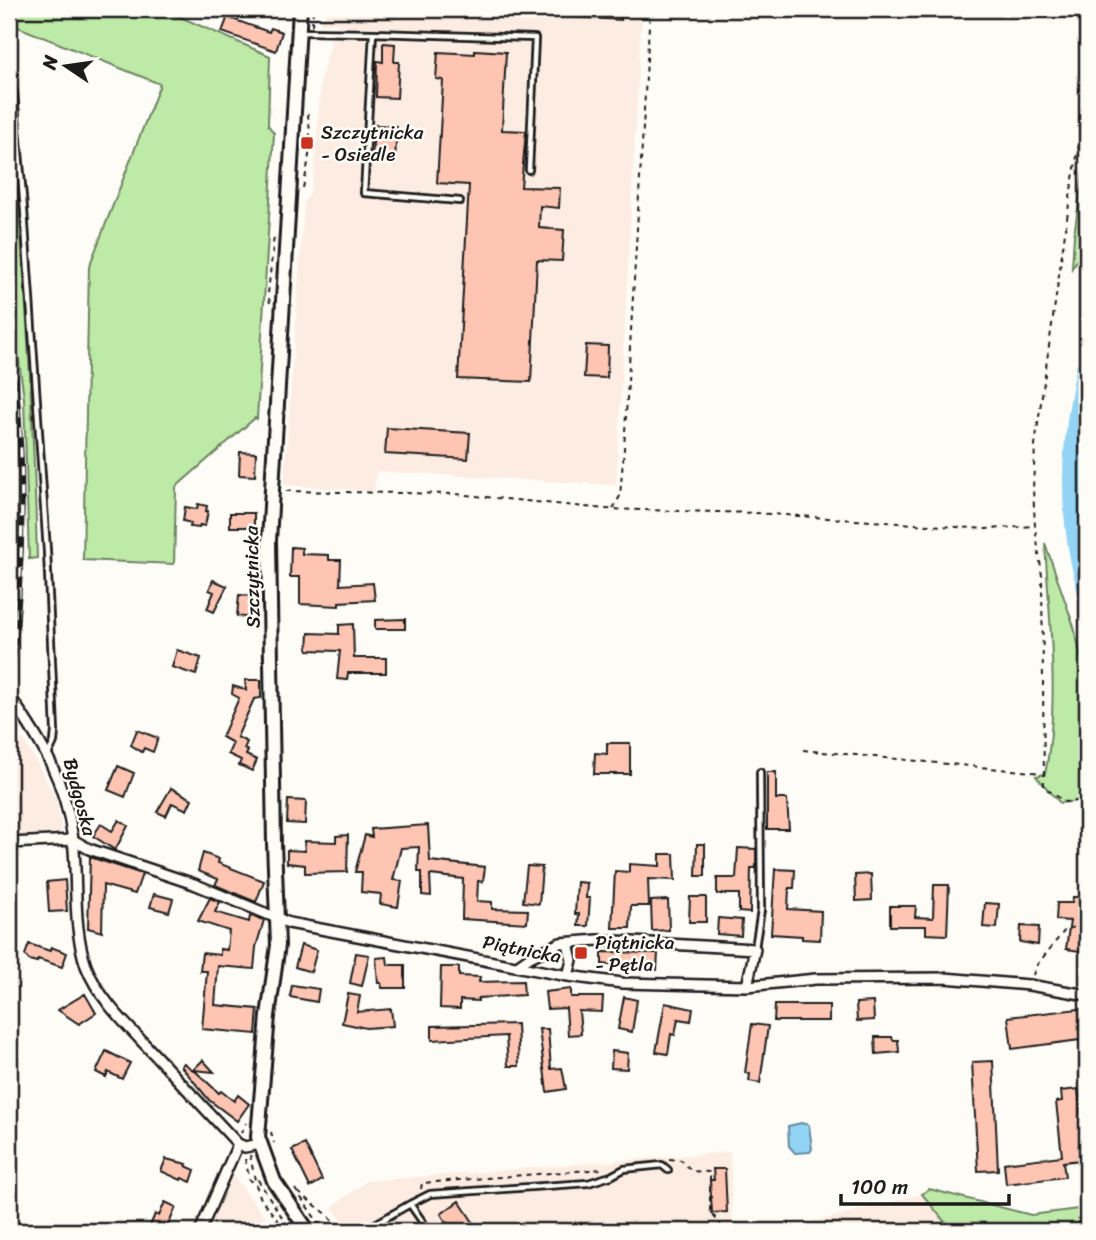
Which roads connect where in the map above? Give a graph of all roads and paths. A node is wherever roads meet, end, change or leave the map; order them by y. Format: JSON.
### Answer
{"nodes":[{"id":1,"x":300,"y":9,"type":"edge"},
{"id":2,"x":313,"y":9,"type":"edge"},
{"id":3,"x":650,"y":9,"type":"edge"},
{"id":4,"x":305,"y":32,"type":"junction"},
{"id":5,"x":373,"y":33,"type":"junction"},
{"id":6,"x":9,"y":71,"type":"edge"},
{"id":7,"x":307,"y":104,"type":"dead end"},
{"id":8,"x":1087,"y":116,"type":"edge"},
{"id":9,"x":529,"y":170,"type":"dead end"},
{"id":10,"x":301,"y":197,"type":"dead end"},
{"id":11,"x":460,"y":201,"type":"dead end"},
{"id":12,"x":271,"y":490,"type":"junction"},
{"id":13,"x":613,"y":510,"type":"junction"},
{"id":14,"x":1035,"y":526,"type":"junction"},
{"id":15,"x":9,"y":695,"type":"edge"},
{"id":16,"x":803,"y":750,"type":"dead end"},
{"id":17,"x":48,"y":755,"type":"junction"},
{"id":18,"x":760,"y":772,"type":"dead end"},
{"id":19,"x":1043,"y":773,"type":"junction"},
{"id":20,"x":1087,"y":800,"type":"edge"},
{"id":21,"x":73,"y":840,"type":"junction"},
{"id":22,"x":9,"y":843,"type":"edge"},
{"id":23,"x":1087,"y":906,"type":"edge"},
{"id":24,"x":278,"y":919,"type":"junction"},
{"id":25,"x":568,"y":943,"type":"junction"},
{"id":26,"x":755,"y":949,"type":"junction"},
{"id":27,"x":517,"y":966,"type":"junction"},
{"id":28,"x":568,"y":976,"type":"junction"},
{"id":29,"x":1029,"y":985,"type":"junction"},
{"id":30,"x":747,"y":986,"type":"junction"},
{"id":31,"x":1087,"y":995,"type":"edge"},
{"id":32,"x":246,"y":1123,"type":"dead end"},
{"id":33,"x":270,"y":1125,"type":"dead end"},
{"id":34,"x":247,"y":1145,"type":"junction"},
{"id":35,"x":274,"y":1146,"type":"dead end"},
{"id":36,"x":668,"y":1170,"type":"dead end"},
{"id":37,"x":255,"y":1181,"type":"junction"},
{"id":38,"x":293,"y":1187,"type":"dead end"},
{"id":39,"x":297,"y":1192,"type":"junction"},
{"id":40,"x":410,"y":1204,"type":"junction"},
{"id":41,"x":200,"y":1231,"type":"edge"},
{"id":42,"x":286,"y":1231,"type":"edge"},
{"id":43,"x":291,"y":1231,"type":"edge"},
{"id":44,"x":309,"y":1231,"type":"edge"},
{"id":45,"x":324,"y":1231,"type":"edge"},
{"id":46,"x":340,"y":1231,"type":"edge"},
{"id":47,"x":363,"y":1231,"type":"edge"},
{"id":48,"x":429,"y":1231,"type":"edge"}],
"edges":[{"from":1,"to":4,"type":"street","name":"Szczytnicka"},
{"from":2,"to":4,"type":"path"},
{"from":3,"to":13,"type":"path"},
{"from":4,"to":5,"type":"lane"},
{"from":4,"to":12,"type":"street","name":"Szczytnicka"},
{"from":5,"to":9,"type":"lane"},
{"from":5,"to":11,"type":"lane"},
{"from":6,"to":17,"type":"lane","name":"Bydgoska"},
{"from":7,"to":10,"type":"path"},
{"from":8,"to":14,"type":"path"},
{"from":12,"to":13,"type":"path"},
{"from":12,"to":24,"type":"street","name":"Szczytnicka"},
{"from":13,"to":14,"type":"path"},
{"from":14,"to":19,"type":"path"},
{"from":15,"to":17,"type":"street"},
{"from":16,"to":19,"type":"path"},
{"from":17,"to":21,"type":"street","name":"Bydgoska"},
{"from":18,"to":26,"type":"lane"},
{"from":19,"to":20,"type":"path"},
{"from":21,"to":22,"type":"street","name":"Piątnicka"},
{"from":21,"to":24,"type":"street","name":"Piątnicka"},
{"from":21,"to":34,"type":"street","name":"Bydgoska"},
{"from":23,"to":29,"type":"path"},
{"from":24,"to":27,"type":"street","name":"Piątnicka"},
{"from":24,"to":34,"type":"street","name":"Szczytnicka"},
{"from":25,"to":26,"type":"street"},
{"from":25,"to":27,"type":"street"},
{"from":25,"to":28,"type":"street"},
{"from":26,"to":30,"type":"street"},
{"from":27,"to":28,"type":"street","name":"Piątnicka"},
{"from":28,"to":30,"type":"street","name":"Piątnicka"},
{"from":29,"to":30,"type":"street","name":"Piątnicka"},
{"from":29,"to":31,"type":"street","name":"Piątnicka"},
{"from":32,"to":34,"type":"path"},
{"from":33,"to":35,"type":"path"},
{"from":34,"to":37,"type":"path"},
{"from":34,"to":37,"type":"path"},
{"from":34,"to":41,"type":"street"},
{"from":34,"to":44,"type":"street","name":"Bydgoska"},
{"from":36,"to":40,"type":"lane"},
{"from":37,"to":42,"type":"path"},
{"from":37,"to":43,"type":"path"},
{"from":38,"to":39,"type":"path"},
{"from":39,"to":45,"type":"path"},
{"from":39,"to":46,"type":"path"},
{"from":40,"to":47,"type":"lane"},
{"from":40,"to":48,"type":"lane"}]}
